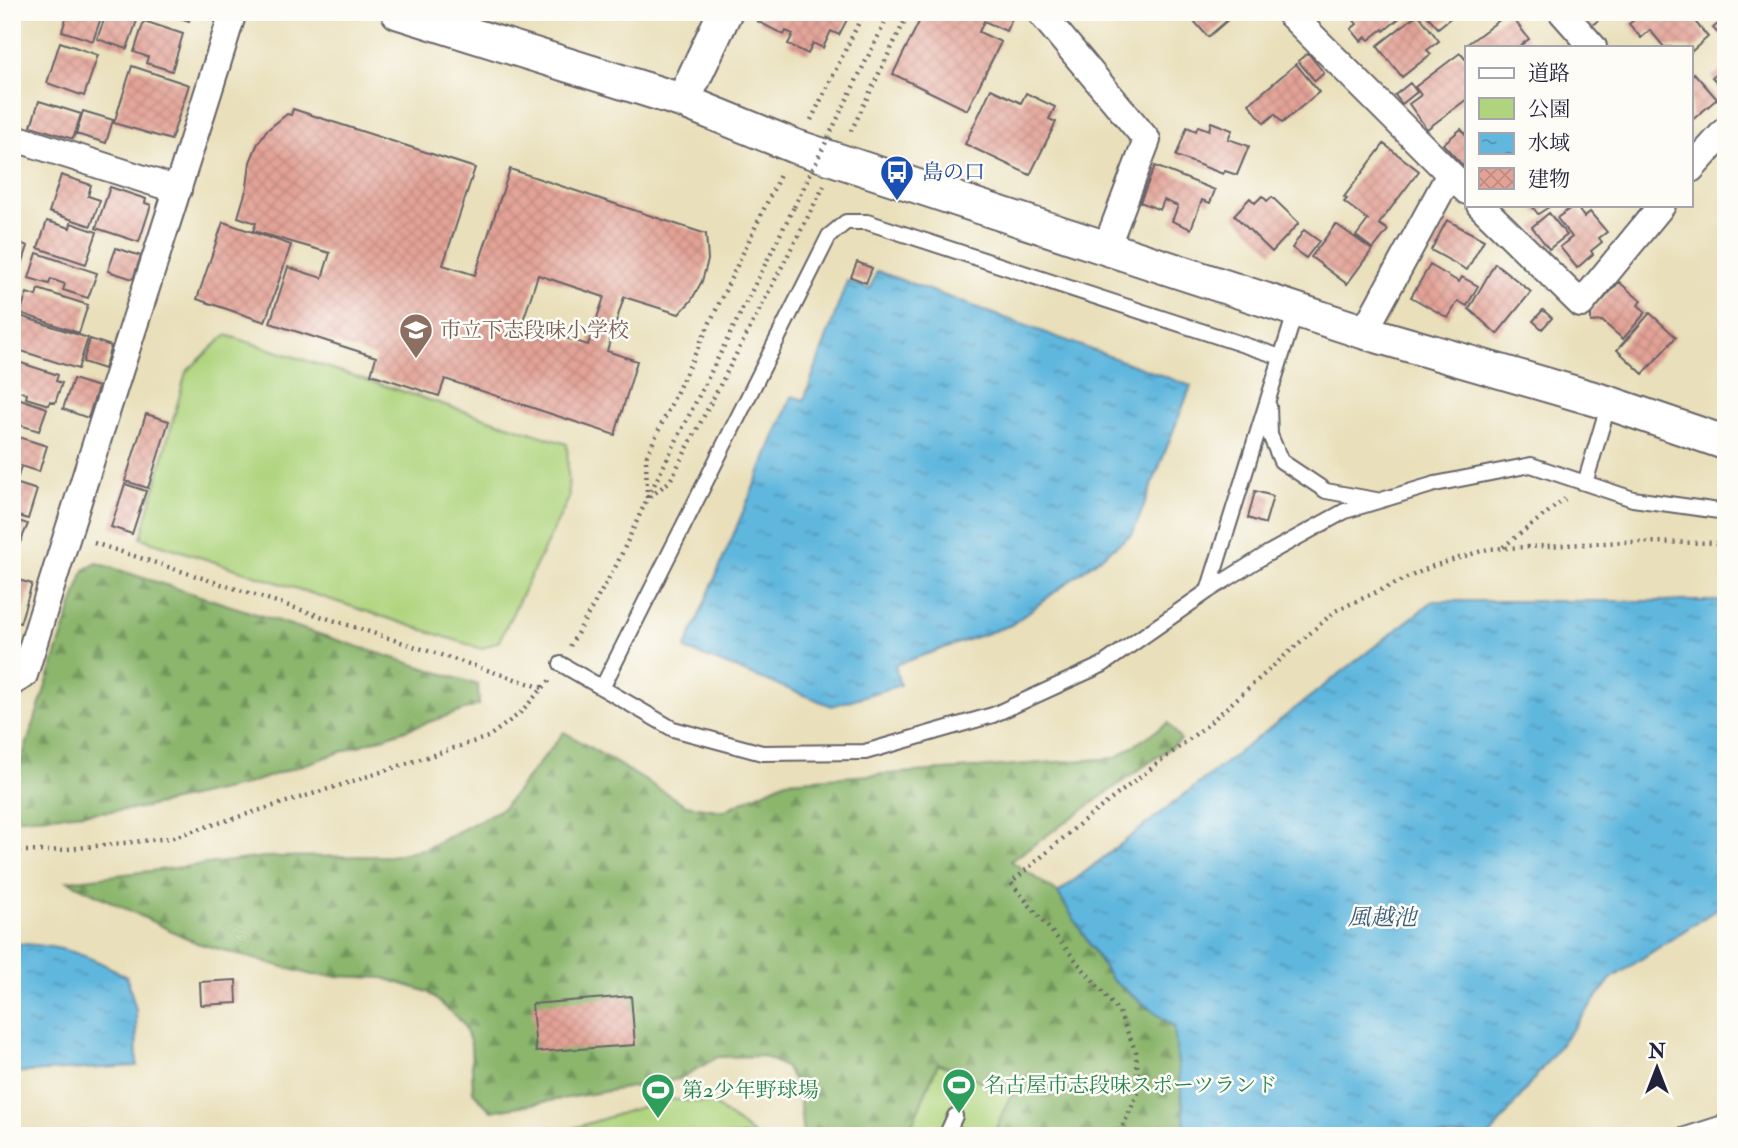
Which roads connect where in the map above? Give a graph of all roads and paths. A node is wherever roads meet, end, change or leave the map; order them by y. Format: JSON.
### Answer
{"nodes":[{"id":1,"x":233,"y":12,"type":"edge"},
{"id":2,"x":398,"y":12,"type":"edge"},
{"id":3,"x":725,"y":12,"type":"edge"},
{"id":4,"x":864,"y":12,"type":"edge"},
{"id":5,"x":890,"y":12,"type":"edge"},
{"id":6,"x":909,"y":12,"type":"edge"},
{"id":7,"x":1040,"y":12,"type":"edge"},
{"id":8,"x":1288,"y":12,"type":"edge"},
{"id":9,"x":1562,"y":12,"type":"edge"},
{"id":10,"x":1592,"y":46,"type":"edge"},
{"id":11,"x":683,"y":101,"type":"junction"},
{"id":12,"x":1726,"y":130,"type":"edge"},
{"id":13,"x":12,"y":137,"type":"edge"},
{"id":14,"x":794,"y":146,"type":"junction"},
{"id":15,"x":838,"y":160,"type":"junction"},
{"id":16,"x":1692,"y":163,"type":"edge"},
{"id":17,"x":1458,"y":183,"type":"edge"},
{"id":18,"x":178,"y":190,"type":"junction"},
{"id":19,"x":1481,"y":206,"type":"edge"},
{"id":20,"x":1661,"y":206,"type":"edge"},
{"id":21,"x":1106,"y":248,"type":"junction"},
{"id":22,"x":1296,"y":310,"type":"junction"},
{"id":23,"x":1364,"y":332,"type":"junction"},
{"id":24,"x":1281,"y":357,"type":"junction"},
{"id":25,"x":1269,"y":396,"type":"junction"},
{"id":26,"x":1609,"y":403,"type":"junction"},
{"id":27,"x":1726,"y":443,"type":"edge"},
{"id":28,"x":1585,"y":482,"type":"junction"},
{"id":29,"x":647,"y":499,"type":"junction"},
{"id":30,"x":1378,"y":500,"type":"junction"},
{"id":31,"x":1550,"y":511,"type":"dead end"},
{"id":32,"x":1726,"y":512,"type":"edge"},
{"id":33,"x":67,"y":534,"type":"junction"},
{"id":34,"x":1726,"y":544,"type":"edge"},
{"id":35,"x":1502,"y":548,"type":"junction"},
{"id":36,"x":1208,"y":591,"type":"junction"},
{"id":37,"x":561,"y":664,"type":"junction"},
{"id":38,"x":12,"y":682,"type":"edge"},
{"id":39,"x":543,"y":688,"type":"junction"},
{"id":40,"x":602,"y":688,"type":"junction"},
{"id":41,"x":22,"y":721,"type":"dead end"},
{"id":42,"x":12,"y":752,"type":"edge"},
{"id":43,"x":12,"y":851,"type":"edge"},
{"id":44,"x":955,"y":1116,"type":"dead end"},
{"id":45,"x":1726,"y":1122,"type":"edge"},
{"id":46,"x":946,"y":1136,"type":"edge"},
{"id":47,"x":1114,"y":1136,"type":"edge"},
{"id":48,"x":1682,"y":1136,"type":"edge"}],
"edges":[{"from":1,"to":18,"type":"street"},
{"from":2,"to":11,"type":"street"},
{"from":3,"to":11,"type":"street"},
{"from":4,"to":14,"type":"path"},
{"from":5,"to":29,"type":"path","bridge":true},
{"from":6,"to":15,"type":"path"},
{"from":7,"to":21,"type":"street"},
{"from":8,"to":17,"type":"street"},
{"from":9,"to":10,"type":"street"},
{"from":11,"to":14,"type":"street"},
{"from":12,"to":16,"type":"street"},
{"from":13,"to":18,"type":"street"},
{"from":14,"to":15,"type":"street"},
{"from":14,"to":29,"type":"path"},
{"from":15,"to":21,"type":"street"},
{"from":15,"to":29,"type":"path"},
{"from":17,"to":23,"type":"street"},
{"from":18,"to":33,"type":"street"},
{"from":19,"to":20,"type":"street"},
{"from":21,"to":22,"type":"street"},
{"from":22,"to":23,"type":"street"},
{"from":22,"to":24,"type":"lane"},
{"from":23,"to":26,"type":"street"},
{"from":24,"to":25,"type":"lane"},
{"from":24,"to":40,"type":"lane"},
{"from":25,"to":30,"type":"lane"},
{"from":25,"to":36,"type":"lane"},
{"from":26,"to":27,"type":"street"},
{"from":26,"to":28,"type":"lane"},
{"from":28,"to":30,"type":"lane"},
{"from":28,"to":32,"type":"lane"},
{"from":29,"to":37,"type":"path"},
{"from":30,"to":36,"type":"lane"},
{"from":31,"to":35,"type":"path"},
{"from":33,"to":38,"type":"street"},
{"from":33,"to":39,"type":"path"},
{"from":34,"to":35,"type":"path"},
{"from":35,"to":47,"type":"path"},
{"from":36,"to":40,"type":"lane"},
{"from":37,"to":39,"type":"path"},
{"from":37,"to":40,"type":"lane"},
{"from":39,"to":43,"type":"path"},
{"from":41,"to":42,"type":"path"},
{"from":44,"to":46,"type":"lane"},
{"from":45,"to":48,"type":"lane"}]}
